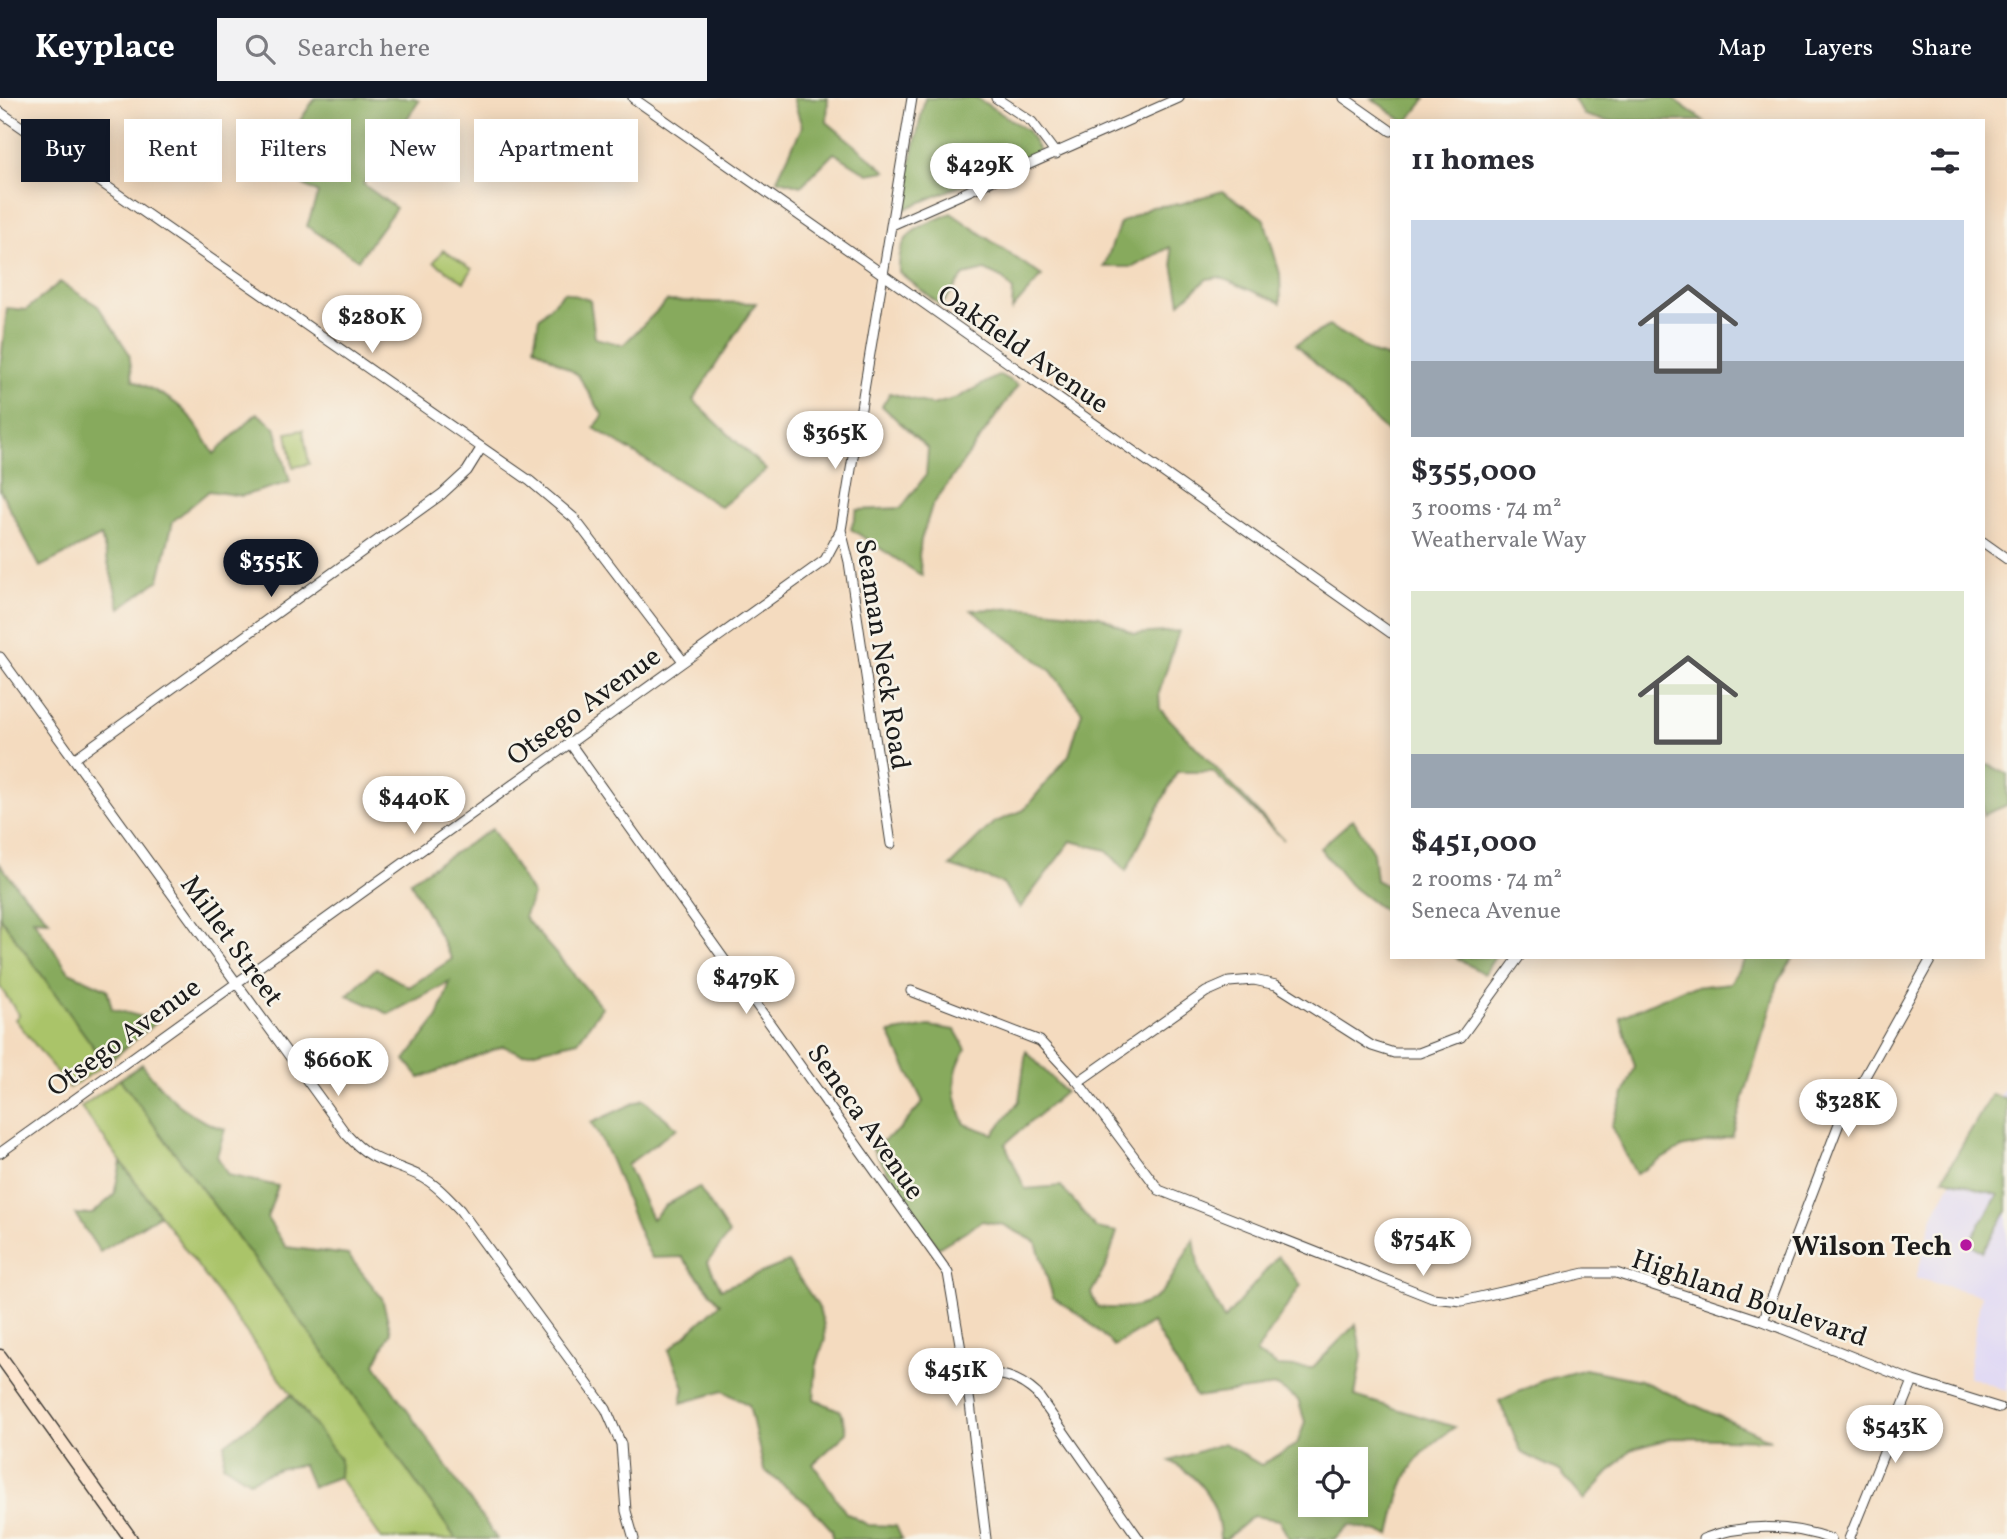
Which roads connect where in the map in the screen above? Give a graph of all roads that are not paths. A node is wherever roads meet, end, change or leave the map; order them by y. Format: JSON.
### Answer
{"nodes":[{"id":1,"x":633,"y":98,"type":"edge"},
{"id":2,"x":912,"y":98,"type":"edge"},
{"id":3,"x":996,"y":98,"type":"edge"},
{"id":4,"x":1179,"y":98,"type":"edge"},
{"id":5,"x":1345,"y":98,"type":"edge"},
{"id":6,"x":0,"y":112,"type":"edge"},
{"id":7,"x":1390,"y":130,"type":"edge"},
{"id":8,"x":1056,"y":155,"type":"junction"},
{"id":9,"x":892,"y":225,"type":"junction"},
{"id":10,"x":881,"y":276,"type":"junction"},
{"id":11,"x":480,"y":450,"type":"junction"},
{"id":12,"x":841,"y":530,"type":"junction"},
{"id":13,"x":1985,"y":543,"type":"edge"},
{"id":14,"x":2007,"y":559,"type":"edge"},
{"id":15,"x":1390,"y":632,"type":"edge"},
{"id":16,"x":0,"y":657,"type":"edge"},
{"id":17,"x":683,"y":661,"type":"junction"},
{"id":18,"x":569,"y":743,"type":"junction"},
{"id":19,"x":74,"y":759,"type":"junction"},
{"id":20,"x":891,"y":845,"type":"dead end"},
{"id":21,"x":1518,"y":959,"type":"edge"},
{"id":22,"x":1931,"y":959,"type":"edge"},
{"id":23,"x":236,"y":982,"type":"junction"},
{"id":24,"x":911,"y":991,"type":"dead end"},
{"id":25,"x":1078,"y":1082,"type":"junction"},
{"id":26,"x":0,"y":1153,"type":"edge"},
{"id":27,"x":1763,"y":1321,"type":"junction"},
{"id":28,"x":0,"y":1356,"type":"edge"},
{"id":29,"x":965,"y":1372,"type":"junction"},
{"id":30,"x":1913,"y":1381,"type":"junction"},
{"id":31,"x":2000,"y":1408,"type":"dead end"},
{"id":32,"x":131,"y":1539,"type":"edge"},
{"id":33,"x":634,"y":1539,"type":"edge"},
{"id":34,"x":985,"y":1539,"type":"edge"},
{"id":35,"x":1139,"y":1539,"type":"edge"},
{"id":36,"x":1703,"y":1539,"type":"edge"},
{"id":37,"x":1831,"y":1539,"type":"edge"},
{"id":38,"x":1849,"y":1539,"type":"edge"}],
"edges":[{"from":1,"to":10,"type":"street","name":"Oakfield Avenue"},
{"from":2,"to":9,"type":"street","name":"Seaman Neck Road"},
{"from":3,"to":8,"type":"street"},
{"from":4,"to":8,"type":"street"},
{"from":5,"to":7,"type":"street"},
{"from":6,"to":11,"type":"street"},
{"from":8,"to":9,"type":"street"},
{"from":9,"to":10,"type":"street","name":"Seaman Neck Road"},
{"from":10,"to":12,"type":"street","name":"Seaman Neck Road"},
{"from":10,"to":15,"type":"street","name":"Oakfield Avenue"},
{"from":11,"to":17,"type":"street"},
{"from":11,"to":19,"type":"street"},
{"from":12,"to":17,"type":"street","name":"Otsego Avenue"},
{"from":12,"to":20,"type":"street","name":"Seaman Neck Road"},
{"from":13,"to":14,"type":"street"},
{"from":16,"to":19,"type":"street","name":"Millet Street"},
{"from":17,"to":18,"type":"street","name":"Otsego Avenue"},
{"from":18,"to":23,"type":"street","name":"Otsego Avenue"},
{"from":18,"to":29,"type":"street","name":"Seneca Avenue"},
{"from":19,"to":23,"type":"street","name":"Millet Street"},
{"from":21,"to":25,"type":"street"},
{"from":22,"to":27,"type":"street"},
{"from":23,"to":26,"type":"street","name":"Otsego Avenue"},
{"from":23,"to":33,"type":"street","name":"Millet Street"},
{"from":24,"to":25,"type":"street","name":"Highland Boulevard"},
{"from":25,"to":27,"type":"street","name":"Highland Boulevard"},
{"from":27,"to":30,"type":"street","name":"Highland Boulevard"},
{"from":28,"to":32,"type":"street"},
{"from":29,"to":34,"type":"street","name":"Seneca Avenue"},
{"from":29,"to":35,"type":"street"},
{"from":30,"to":31,"type":"street","name":"Highland Boulevard"},
{"from":30,"to":38,"type":"street"},
{"from":36,"to":37,"type":"street"}]}
